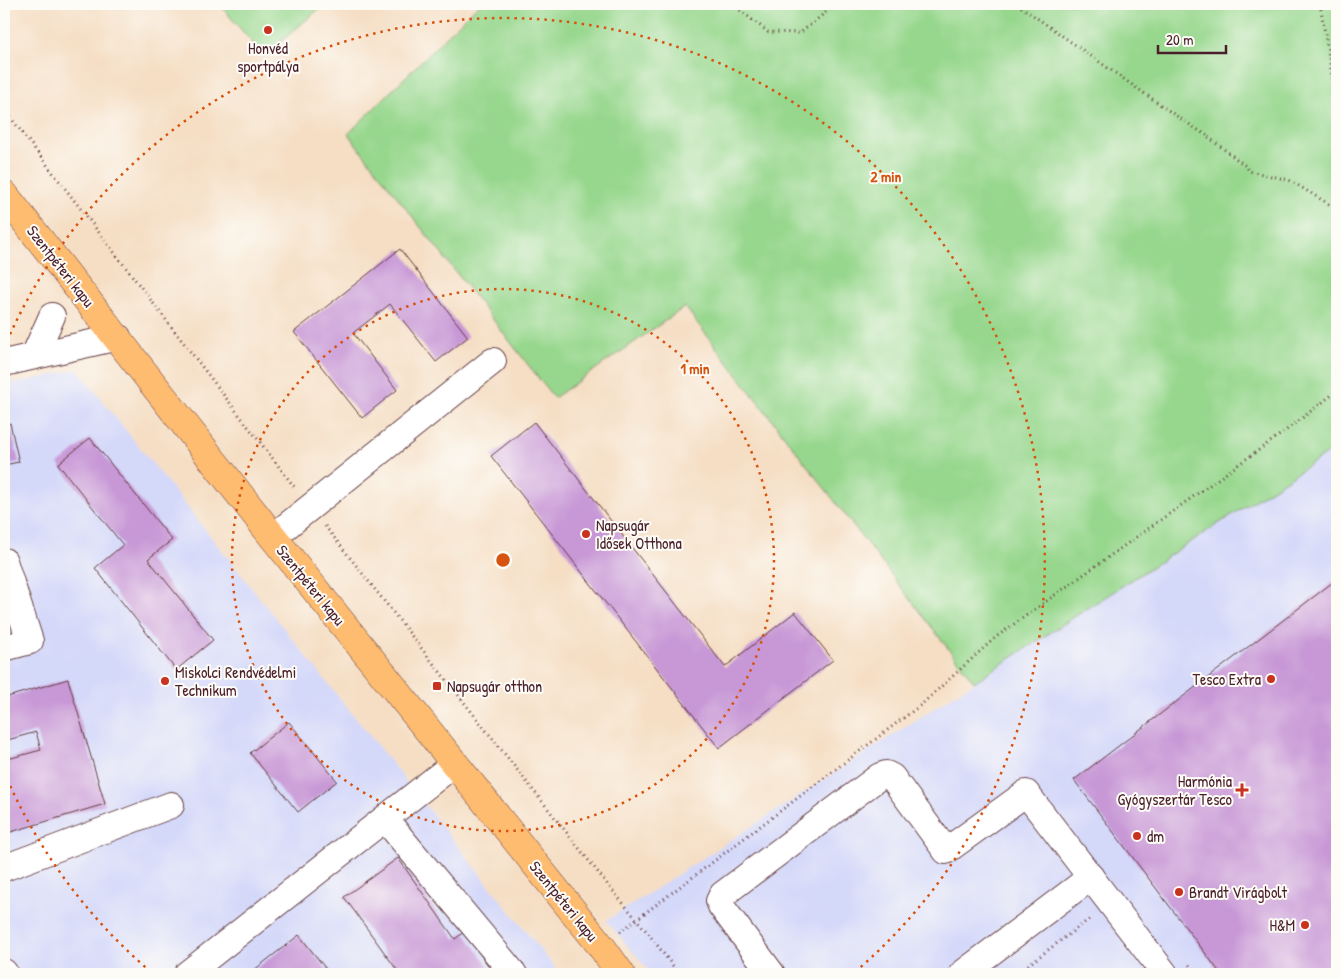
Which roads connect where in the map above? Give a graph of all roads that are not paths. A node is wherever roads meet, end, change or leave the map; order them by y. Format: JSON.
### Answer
{"nodes":[{"id":1,"x":4,"y":194,"type":"edge"},
{"id":2,"x":52,"y":316,"type":"dead end"},
{"id":3,"x":118,"y":337,"type":"junction"},
{"id":4,"x":34,"y":356,"type":"junction"},
{"id":5,"x":493,"y":361,"type":"dead end"},
{"id":6,"x":4,"y":363,"type":"edge"},
{"id":7,"x":273,"y":537,"type":"junction"},
{"id":8,"x":4,"y":561,"type":"edge"},
{"id":9,"x":4,"y":648,"type":"edge"},
{"id":10,"x":454,"y":764,"type":"junction"},
{"id":11,"x":171,"y":805,"type":"dead end"},
{"id":12,"x":385,"y":819,"type":"junction"},
{"id":13,"x":4,"y":868,"type":"edge"},
{"id":14,"x":1091,"y":878,"type":"junction"},
{"id":15,"x":188,"y":974,"type":"edge"},
{"id":16,"x":514,"y":974,"type":"edge"},
{"id":17,"x":621,"y":974,"type":"edge"},
{"id":18,"x":772,"y":974,"type":"edge"},
{"id":19,"x":962,"y":974,"type":"edge"},
{"id":20,"x":1166,"y":974,"type":"edge"}],
"edges":[{"from":1,"to":3,"type":"main road","name":"Szentpéteri kapu"},
{"from":2,"to":4,"type":"lane"},
{"from":3,"to":4,"type":"lane"},
{"from":3,"to":7,"type":"main road","name":"Szentpéteri kapu"},
{"from":4,"to":6,"type":"lane"},
{"from":5,"to":7,"type":"lane"},
{"from":7,"to":10,"type":"main road","name":"Szentpéteri kapu"},
{"from":8,"to":9,"type":"lane"},
{"from":10,"to":12,"type":"lane"},
{"from":10,"to":17,"type":"main road","name":"Szentpéteri kapu"},
{"from":11,"to":13,"type":"lane"},
{"from":12,"to":15,"type":"lane"},
{"from":12,"to":16,"type":"lane"},
{"from":14,"to":18,"type":"lane"},
{"from":14,"to":19,"type":"lane"},
{"from":14,"to":20,"type":"lane"}]}
